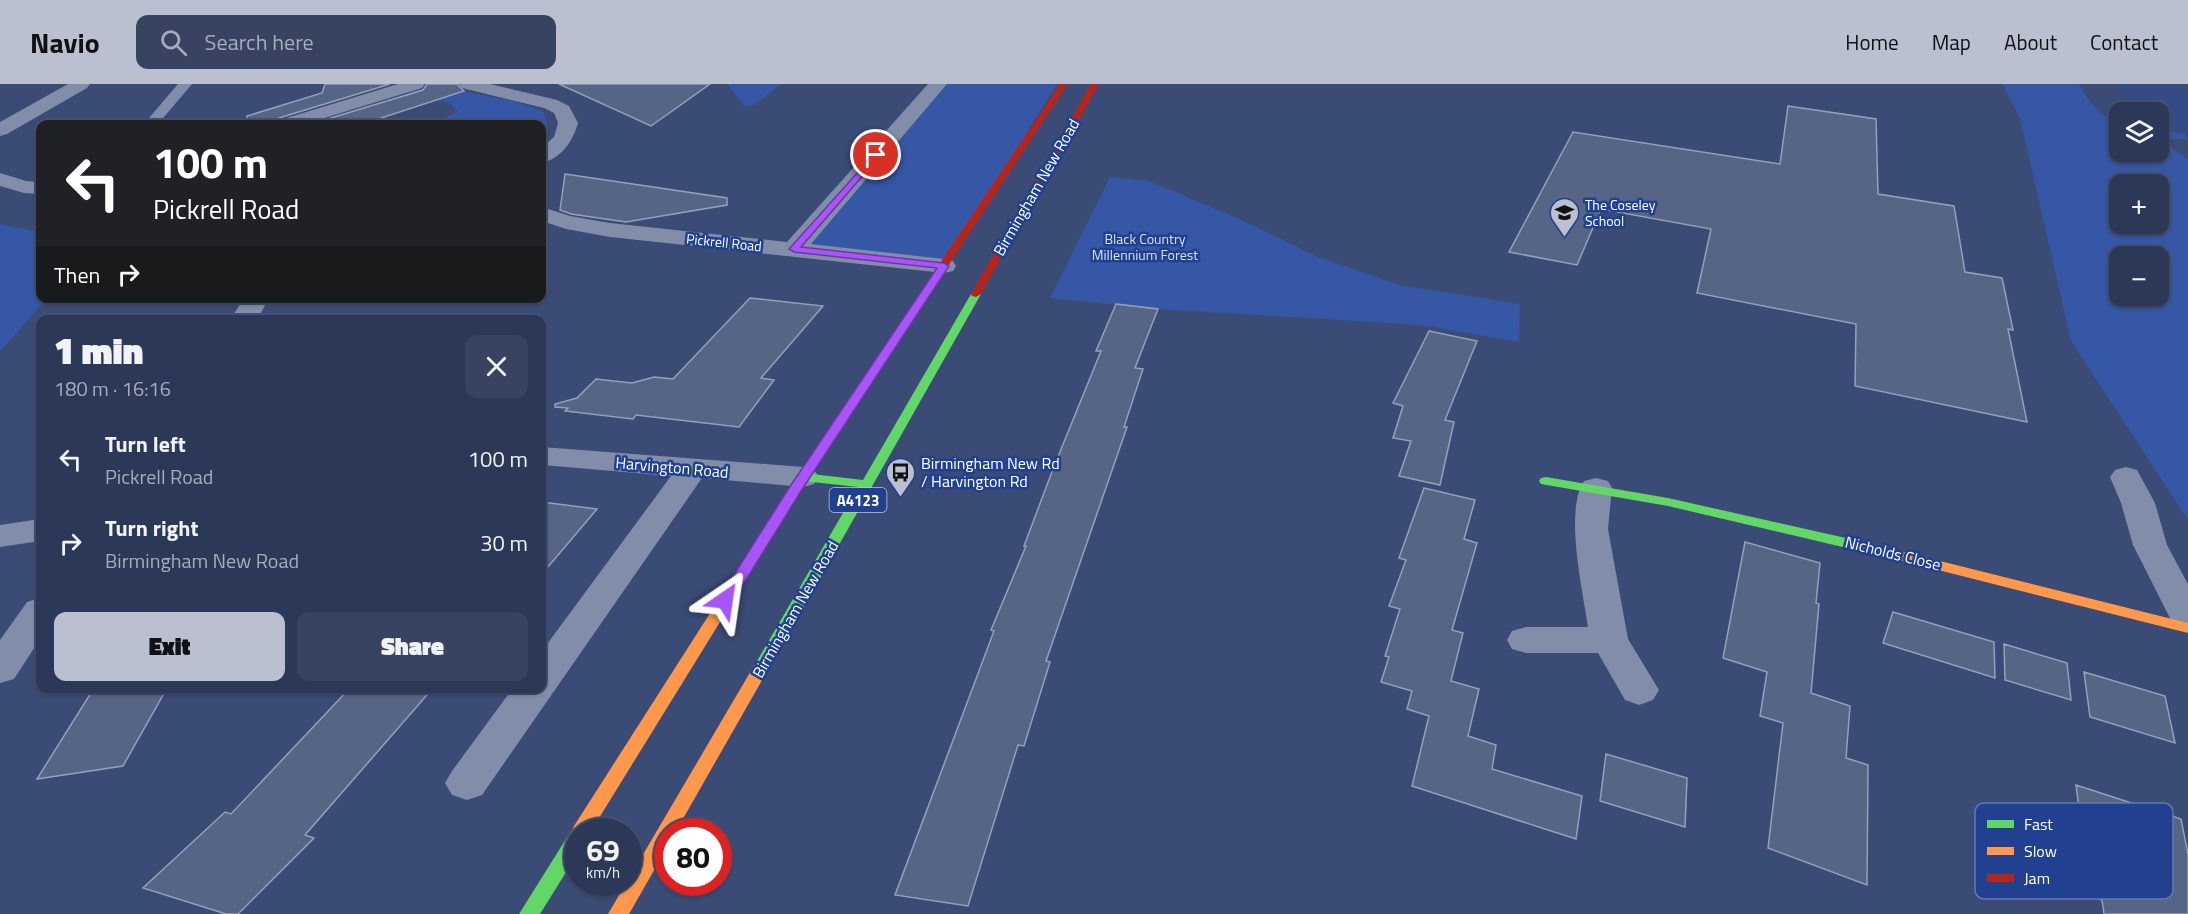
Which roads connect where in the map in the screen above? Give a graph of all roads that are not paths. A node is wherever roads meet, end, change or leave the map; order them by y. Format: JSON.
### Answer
{"nodes":[{"id":1,"x":81,"y":84,"type":"edge"},
{"id":2,"x":185,"y":84,"type":"edge"},
{"id":3,"x":416,"y":84,"type":"edge"},
{"id":4,"x":468,"y":84,"type":"edge"},
{"id":5,"x":938,"y":84,"type":"edge"},
{"id":6,"x":1065,"y":84,"type":"edge"},
{"id":7,"x":1095,"y":84,"type":"edge"},
{"id":8,"x":154,"y":120,"type":"edge"},
{"id":9,"x":300,"y":120,"type":"edge"},
{"id":10,"x":0,"y":130,"type":"edge"},
{"id":11,"x":546,"y":154,"type":"edge"},
{"id":12,"x":0,"y":179,"type":"edge"},
{"id":13,"x":36,"y":188,"type":"edge"},
{"id":14,"x":546,"y":215,"type":"edge"},
{"id":15,"x":794,"y":249,"type":"junction"},
{"id":16,"x":949,"y":266,"type":"junction"},
{"id":17,"x":546,"y":456,"type":"edge"},
{"id":18,"x":693,"y":468,"type":"junction"},
{"id":19,"x":803,"y":477,"type":"junction"},
{"id":20,"x":2126,"y":477,"type":"dead end"},
{"id":21,"x":1545,"y":482,"type":"dead end"},
{"id":22,"x":867,"y":484,"type":"junction"},
{"id":23,"x":1596,"y":488,"type":"junction"},
{"id":24,"x":36,"y":531,"type":"edge"},
{"id":25,"x":0,"y":536,"type":"edge"},
{"id":26,"x":36,"y":617,"type":"edge"},
{"id":27,"x":2188,"y":619,"type":"edge"},
{"id":28,"x":2188,"y":628,"type":"edge"},
{"id":29,"x":1526,"y":640,"type":"dead end"},
{"id":30,"x":1609,"y":640,"type":"junction"},
{"id":31,"x":0,"y":669,"type":"edge"},
{"id":32,"x":546,"y":674,"type":"edge"},
{"id":33,"x":1639,"y":690,"type":"dead end"},
{"id":34,"x":531,"y":693,"type":"edge"},
{"id":35,"x":467,"y":783,"type":"dead end"},
{"id":36,"x":589,"y":818,"type":"edge"},
{"id":37,"x":564,"y":858,"type":"edge"},
{"id":38,"x":529,"y":914,"type":"edge"},
{"id":39,"x":618,"y":914,"type":"edge"}],
"edges":[{"from":1,"to":10,"type":"street"},
{"from":2,"to":8,"type":"lane"},
{"from":3,"to":9,"type":"street"},
{"from":4,"to":11,"type":"street"},
{"from":5,"to":15,"type":"street"},
{"from":6,"to":16,"type":"main road","name":"Birmingham New Road"},
{"from":7,"to":22,"type":"main road","name":"Birmingham New Road","number":"A4123"},
{"from":12,"to":13,"type":"street"},
{"from":14,"to":15,"type":"street","name":"Pickrell Road"},
{"from":15,"to":16,"type":"street","name":"Pickrell Road"},
{"from":16,"to":19,"type":"main road","name":"Birmingham New Road"},
{"from":17,"to":18,"type":"street","name":"Harvington Road"},
{"from":18,"to":19,"type":"street","name":"Harvington Road"},
{"from":18,"to":32,"type":"street"},
{"from":19,"to":22,"type":"main road"},
{"from":19,"to":36,"type":"main road","name":"Birmingham New Road"},
{"from":20,"to":27,"type":"street"},
{"from":21,"to":23,"type":"main road","name":"Nicholds Close"},
{"from":22,"to":39,"type":"main road","name":"Birmingham New Road","number":"A4123"},
{"from":23,"to":28,"type":"main road","name":"Nicholds Close"},
{"from":23,"to":30,"type":"street"},
{"from":24,"to":25,"type":"street"},
{"from":26,"to":31,"type":"street"},
{"from":29,"to":30,"type":"street"},
{"from":30,"to":33,"type":"street"},
{"from":34,"to":35,"type":"street"},
{"from":37,"to":38,"type":"main road"}]}
